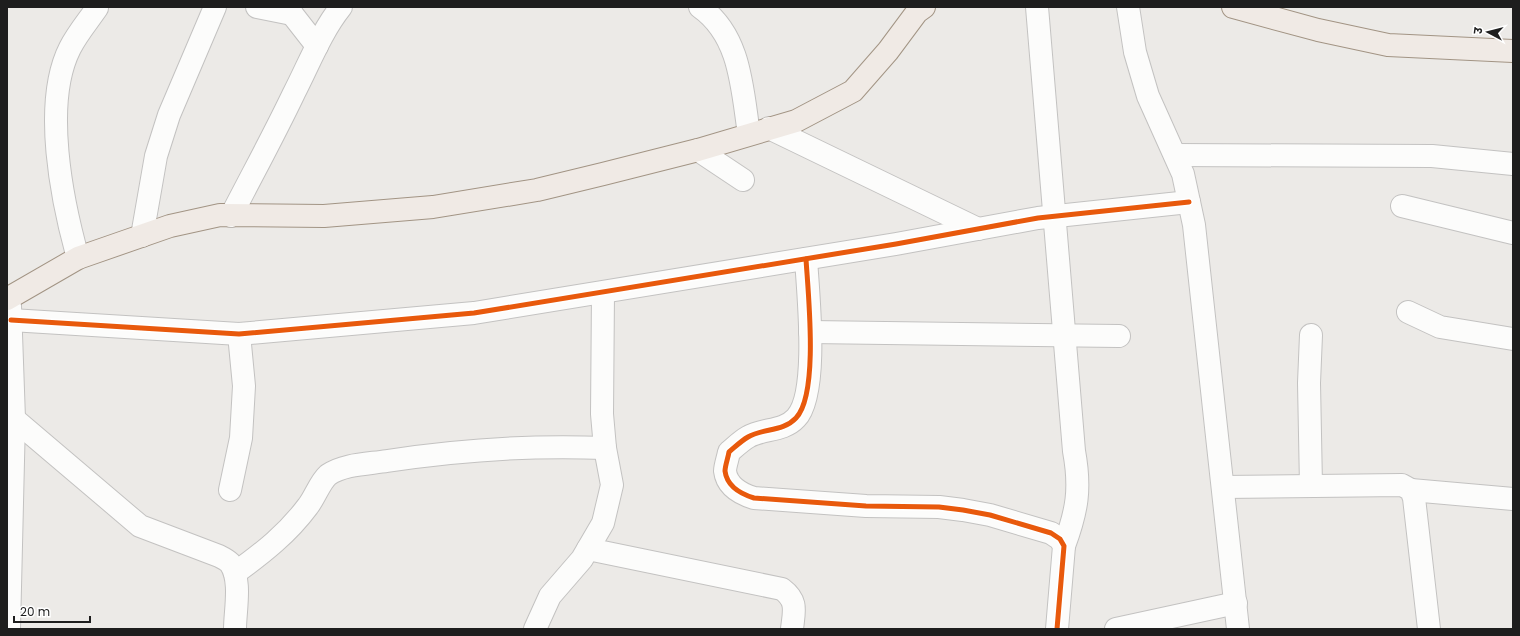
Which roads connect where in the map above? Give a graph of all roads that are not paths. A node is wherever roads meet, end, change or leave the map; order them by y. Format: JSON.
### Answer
{"nodes":[{"id":1,"x":215,"y":7,"type":"edge"},
{"id":2,"x":257,"y":7,"type":"edge"},
{"id":3,"x":342,"y":7,"type":"edge"},
{"id":4,"x":700,"y":7,"type":"edge"},
{"id":5,"x":924,"y":7,"type":"edge"},
{"id":6,"x":1037,"y":7,"type":"edge"},
{"id":7,"x":1128,"y":7,"type":"edge"},
{"id":8,"x":1233,"y":7,"type":"edge"},
{"id":9,"x":97,"y":8,"type":"edge"},
{"id":10,"x":290,"y":10,"type":"edge"},
{"id":11,"x":317,"y":46,"type":"junction"},
{"id":12,"x":1513,"y":51,"type":"edge"},
{"id":13,"x":759,"y":131,"type":"junction"},
{"id":14,"x":698,"y":150,"type":"junction"},
{"id":15,"x":1175,"y":155,"type":"junction"},
{"id":16,"x":1513,"y":164,"type":"edge"},
{"id":17,"x":743,"y":180,"type":"dead end"},
{"id":18,"x":1189,"y":202,"type":"junction"},
{"id":19,"x":1402,"y":206,"type":"dead end"},
{"id":20,"x":231,"y":216,"type":"junction"},
{"id":21,"x":1054,"y":216,"type":"junction"},
{"id":22,"x":978,"y":229,"type":"junction"},
{"id":23,"x":1513,"y":233,"type":"edge"},
{"id":24,"x":142,"y":236,"type":"junction"},
{"id":25,"x":78,"y":258,"type":"junction"},
{"id":26,"x":806,"y":259,"type":"junction"},
{"id":27,"x":604,"y":293,"type":"junction"},
{"id":28,"x":9,"y":299,"type":"edge"},
{"id":29,"x":1408,"y":312,"type":"dead end"},
{"id":30,"x":11,"y":320,"type":"junction"},
{"id":31,"x":810,"y":332,"type":"junction"},
{"id":32,"x":239,"y":334,"type":"junction"},
{"id":33,"x":1311,"y":335,"type":"dead end"},
{"id":34,"x":1064,"y":336,"type":"junction"},
{"id":35,"x":1119,"y":336,"type":"dead end"},
{"id":36,"x":1513,"y":339,"type":"edge"},
{"id":37,"x":14,"y":419,"type":"junction"},
{"id":38,"x":605,"y":448,"type":"junction"},
{"id":39,"x":1311,"y":486,"type":"junction"},
{"id":40,"x":1223,"y":487,"type":"junction"},
{"id":41,"x":230,"y":490,"type":"dead end"},
{"id":42,"x":1411,"y":490,"type":"junction"},
{"id":43,"x":1513,"y":499,"type":"edge"},
{"id":44,"x":9,"y":529,"type":"edge"},
{"id":45,"x":1064,"y":546,"type":"junction"},
{"id":46,"x":588,"y":549,"type":"junction"},
{"id":47,"x":235,"y":573,"type":"junction"},
{"id":48,"x":1236,"y":603,"type":"junction"},
{"id":49,"x":9,"y":629,"type":"edge"},
{"id":50,"x":234,"y":629,"type":"edge"},
{"id":51,"x":535,"y":629,"type":"edge"},
{"id":52,"x":792,"y":629,"type":"edge"},
{"id":53,"x":1058,"y":629,"type":"edge"},
{"id":54,"x":1116,"y":629,"type":"edge"},
{"id":55,"x":1238,"y":629,"type":"edge"},
{"id":56,"x":1429,"y":629,"type":"edge"}],
"edges":[{"from":1,"to":24,"type":"street"},
{"from":2,"to":10,"type":"street"},
{"from":3,"to":11,"type":"street"},
{"from":4,"to":13,"type":"street"},
{"from":5,"to":13,"type":"main road"},
{"from":6,"to":21,"type":"street"},
{"from":7,"to":15,"type":"street"},
{"from":8,"to":12,"type":"main road"},
{"from":9,"to":25,"type":"street"},
{"from":10,"to":11,"type":"street"},
{"from":11,"to":20,"type":"street"},
{"from":13,"to":14,"type":"main road"},
{"from":13,"to":22,"type":"street"},
{"from":14,"to":17,"type":"street"},
{"from":14,"to":20,"type":"main road"},
{"from":15,"to":16,"type":"street"},
{"from":15,"to":18,"type":"street"},
{"from":18,"to":21,"type":"street"},
{"from":18,"to":40,"type":"street"},
{"from":19,"to":23,"type":"street"},
{"from":20,"to":24,"type":"main road"},
{"from":21,"to":22,"type":"street"},
{"from":21,"to":34,"type":"street"},
{"from":22,"to":26,"type":"street"},
{"from":24,"to":25,"type":"main road"},
{"from":25,"to":28,"type":"main road"},
{"from":26,"to":27,"type":"street"},
{"from":26,"to":31,"type":"street"},
{"from":27,"to":32,"type":"street"},
{"from":27,"to":38,"type":"street"},
{"from":28,"to":30,"type":"street"},
{"from":29,"to":36,"type":"street"},
{"from":30,"to":32,"type":"street"},
{"from":30,"to":37,"type":"street"},
{"from":31,"to":34,"type":"street"},
{"from":31,"to":45,"type":"street"},
{"from":32,"to":41,"type":"street"},
{"from":33,"to":39,"type":"street"},
{"from":34,"to":35,"type":"street"},
{"from":34,"to":45,"type":"street"},
{"from":37,"to":44,"type":"street"},
{"from":37,"to":47,"type":"street"},
{"from":38,"to":46,"type":"street"},
{"from":38,"to":47,"type":"street"},
{"from":39,"to":40,"type":"street"},
{"from":39,"to":42,"type":"street"},
{"from":40,"to":48,"type":"street"},
{"from":42,"to":43,"type":"street"},
{"from":42,"to":56,"type":"street"},
{"from":44,"to":49,"type":"street"},
{"from":45,"to":53,"type":"street"},
{"from":46,"to":51,"type":"street"},
{"from":46,"to":52,"type":"street"},
{"from":47,"to":50,"type":"street"},
{"from":48,"to":54,"type":"street"},
{"from":48,"to":55,"type":"street"}]}
